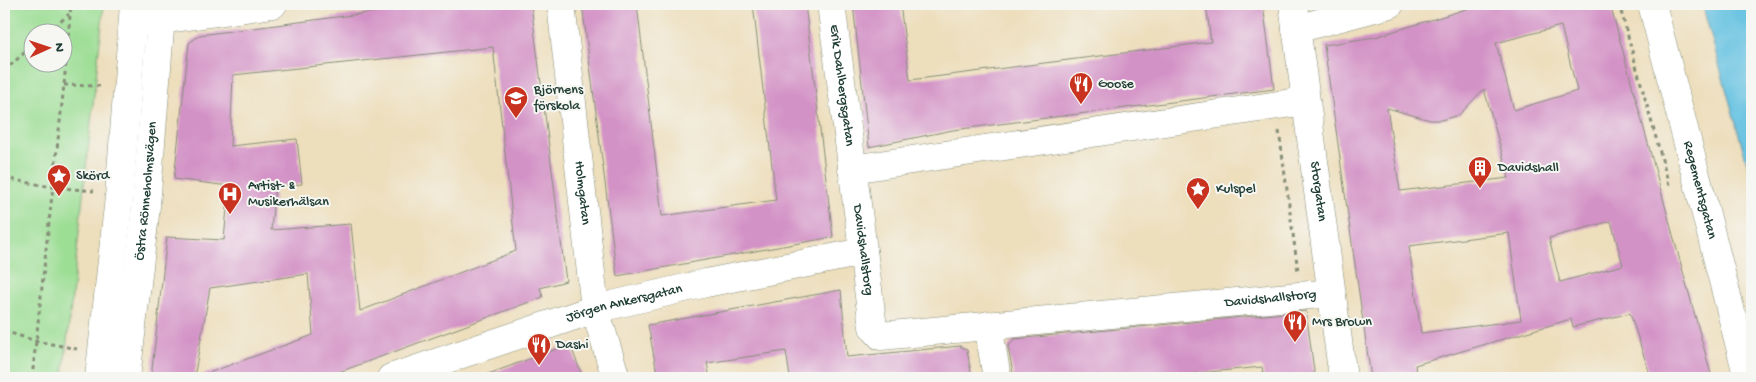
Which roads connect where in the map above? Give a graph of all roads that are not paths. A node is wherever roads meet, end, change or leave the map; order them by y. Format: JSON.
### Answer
{"nodes":[{"id":1,"x":274,"y":4,"type":"edge"},
{"id":2,"x":561,"y":4,"type":"edge"},
{"id":3,"x":831,"y":4,"type":"edge"},
{"id":4,"x":1390,"y":4,"type":"edge"},
{"id":5,"x":1652,"y":4,"type":"edge"},
{"id":6,"x":161,"y":12,"type":"edge"},
{"id":7,"x":133,"y":14,"type":"edge"},
{"id":8,"x":1295,"y":16,"type":"edge"},
{"id":9,"x":1305,"y":101,"type":"junction"},
{"id":10,"x":852,"y":169,"type":"junction"},
{"id":11,"x":863,"y":252,"type":"junction"},
{"id":12,"x":1331,"y":292,"type":"junction"},
{"id":13,"x":595,"y":309,"type":"junction"},
{"id":14,"x":988,"y":325,"type":"junction"},
{"id":15,"x":99,"y":378,"type":"edge"},
{"id":16,"x":126,"y":378,"type":"edge"},
{"id":17,"x":391,"y":378,"type":"edge"},
{"id":18,"x":616,"y":378,"type":"edge"},
{"id":19,"x":998,"y":378,"type":"edge"},
{"id":20,"x":1343,"y":378,"type":"edge"},
{"id":21,"x":1748,"y":378,"type":"edge"}],
"edges":[{"from":1,"to":6,"type":"street"},
{"from":2,"to":13,"type":"street","name":"Holmgatan"},
{"from":3,"to":10,"type":"street","name":"Erik Dahlbergsgatan"},
{"from":4,"to":8,"type":"street"},
{"from":5,"to":21,"type":"street","name":"Regementsgatan"},
{"from":6,"to":7,"type":"street"},
{"from":6,"to":16,"type":"street","name":"Östra Rönneholmsvägen"},
{"from":7,"to":15,"type":"street","name":"Östra Rönneholmsvägen"},
{"from":8,"to":9,"type":"street","name":"Storgatan"},
{"from":9,"to":10,"type":"street"},
{"from":9,"to":12,"type":"street","name":"Storgatan"},
{"from":10,"to":11,"type":"street","name":"Davidshallstorg"},
{"from":11,"to":13,"type":"street","name":"Jörgen Ankersgatan"},
{"from":11,"to":14,"type":"street","name":"Davidshallstorg"},
{"from":12,"to":14,"type":"street","name":"Davidshallstorg"},
{"from":12,"to":20,"type":"street","name":"Storgatan"},
{"from":13,"to":17,"type":"street","name":"Jörgen Ankersgatan"},
{"from":13,"to":18,"type":"street","name":"Holmgatan"},
{"from":14,"to":19,"type":"street"}]}
